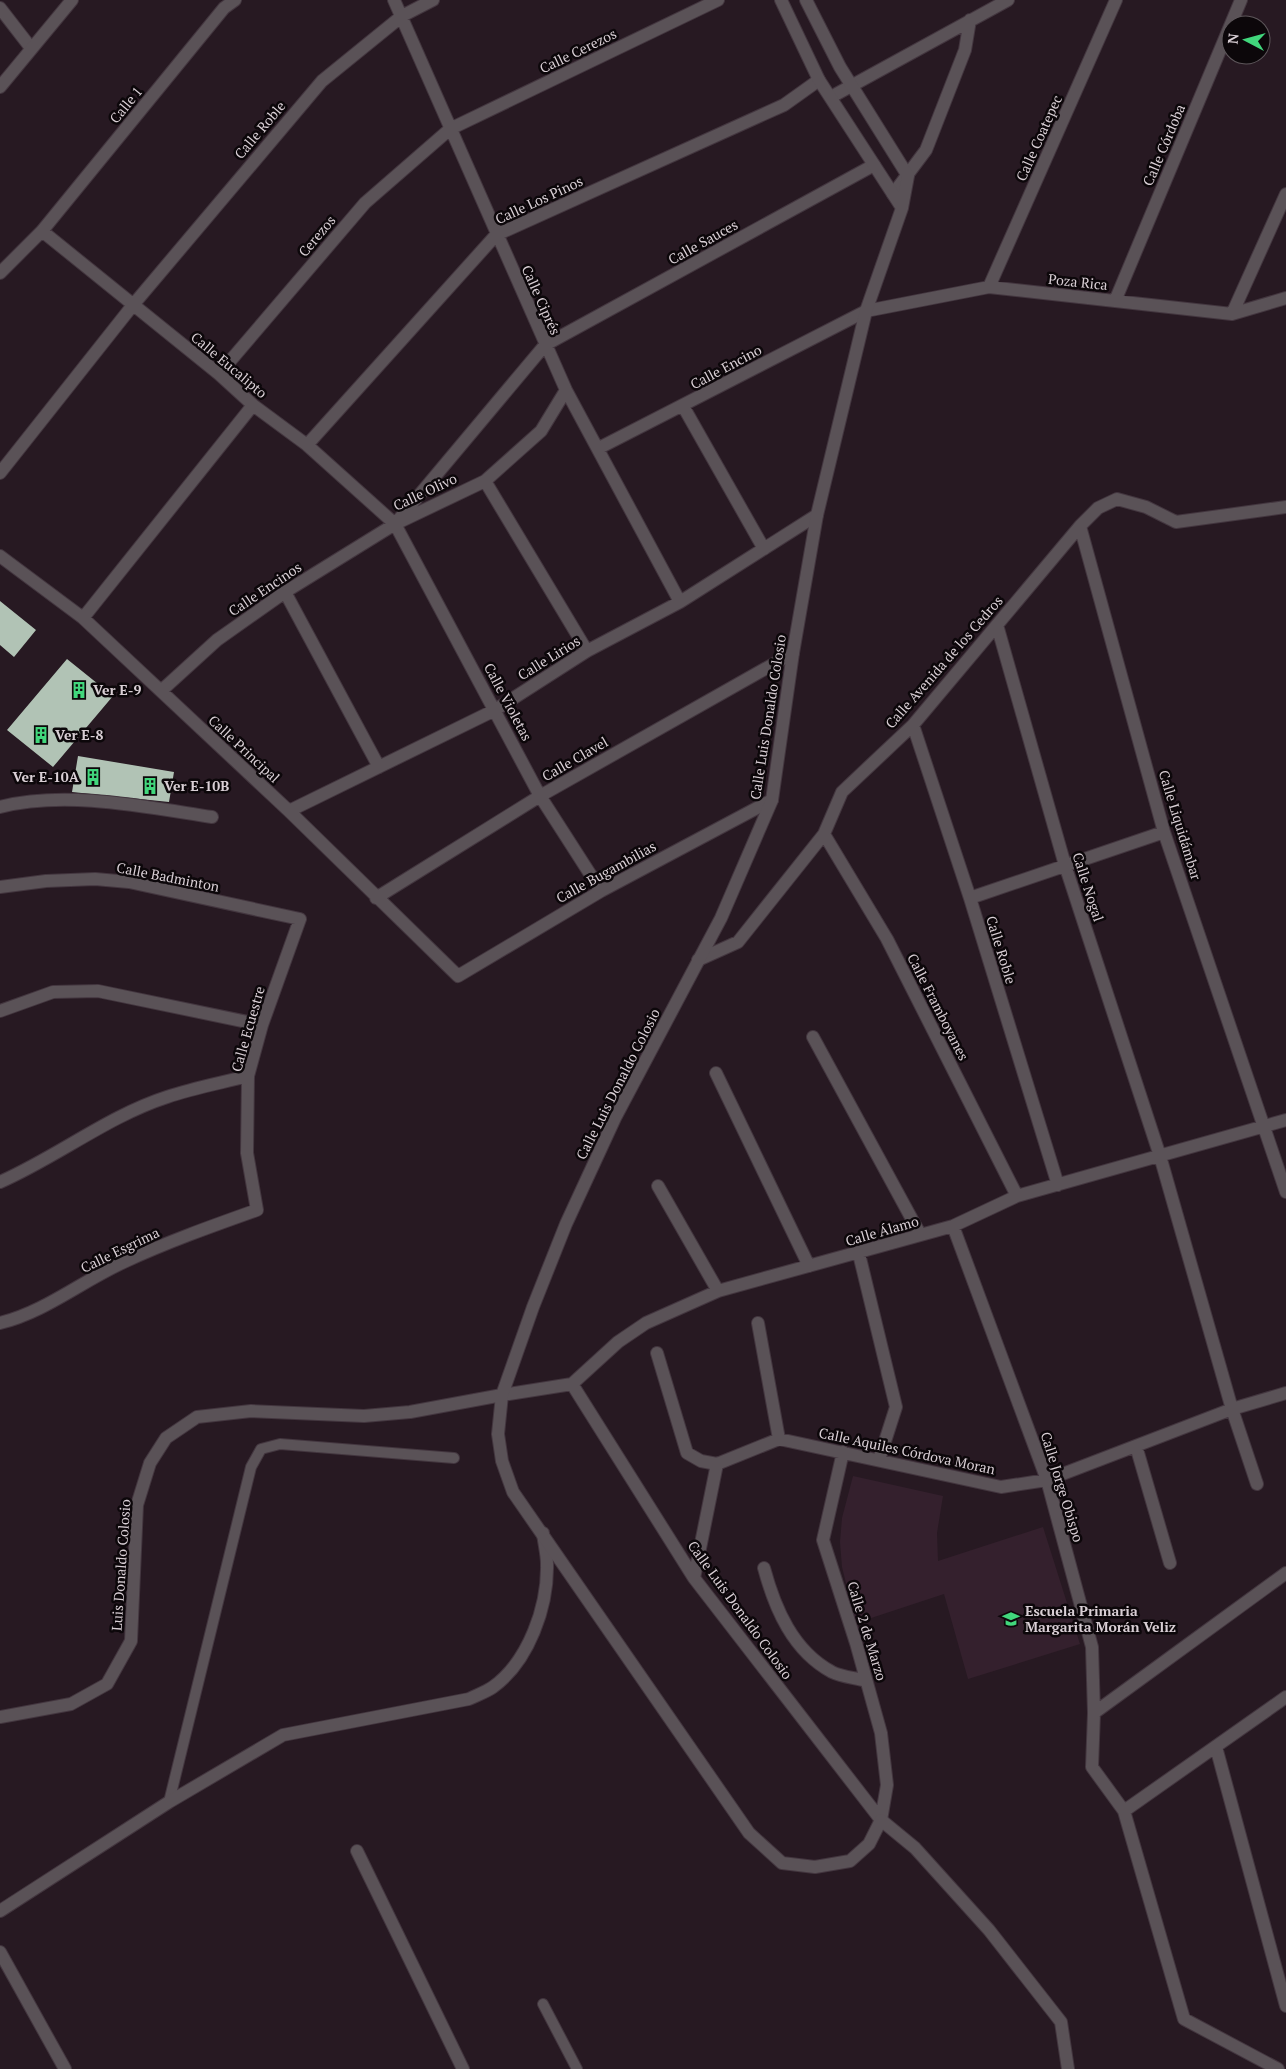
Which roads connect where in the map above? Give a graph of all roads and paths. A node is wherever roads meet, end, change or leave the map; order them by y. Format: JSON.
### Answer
{"nodes":[{"id":1,"x":72,"y":0,"type":"edge"},
{"id":2,"x":235,"y":0,"type":"edge"},
{"id":3,"x":394,"y":0,"type":"edge"},
{"id":4,"x":433,"y":0,"type":"edge"},
{"id":5,"x":718,"y":0,"type":"edge"},
{"id":6,"x":781,"y":0,"type":"edge"},
{"id":7,"x":806,"y":0,"type":"edge"},
{"id":8,"x":1008,"y":0,"type":"edge"},
{"id":9,"x":1116,"y":0,"type":"edge"},
{"id":10,"x":1241,"y":0,"type":"edge"},
{"id":11,"x":0,"y":8,"type":"edge"},
{"id":12,"x":402,"y":16,"type":"junction"},
{"id":13,"x":970,"y":20,"type":"junction"},
{"id":14,"x":31,"y":48,"type":"junction"},
{"id":15,"x":820,"y":80,"type":"junction"},
{"id":16,"x":852,"y":86,"type":"junction"},
{"id":17,"x":0,"y":87,"type":"edge"},
{"id":18,"x":830,"y":97,"type":"junction"},
{"id":19,"x":450,"y":129,"type":"junction"},
{"id":20,"x":874,"y":166,"type":"junction"},
{"id":21,"x":908,"y":176,"type":"junction"},
{"id":22,"x":893,"y":194,"type":"junction"},
{"id":23,"x":1286,"y":194,"type":"edge"},
{"id":24,"x":902,"y":208,"type":"junction"},
{"id":25,"x":42,"y":231,"type":"junction"},
{"id":26,"x":496,"y":235,"type":"junction"},
{"id":27,"x":0,"y":273,"type":"edge"},
{"id":28,"x":989,"y":288,"type":"junction"},
{"id":29,"x":1286,"y":298,"type":"edge"},
{"id":30,"x":1115,"y":301,"type":"junction"},
{"id":31,"x":133,"y":305,"type":"junction"},
{"id":32,"x":866,"y":311,"type":"junction"},
{"id":33,"x":1232,"y":314,"type":"junction"},
{"id":34,"x":545,"y":344,"type":"junction"},
{"id":35,"x":219,"y":374,"type":"junction"},
{"id":36,"x":566,"y":390,"type":"junction"},
{"id":37,"x":253,"y":405,"type":"junction"},
{"id":38,"x":683,"y":406,"type":"junction"},
{"id":39,"x":306,"y":445,"type":"junction"},
{"id":40,"x":599,"y":448,"type":"junction"},
{"id":41,"x":0,"y":472,"type":"edge"},
{"id":42,"x":485,"y":481,"type":"junction"},
{"id":43,"x":1286,"y":507,"type":"edge"},
{"id":44,"x":817,"y":515,"type":"junction"},
{"id":45,"x":395,"y":524,"type":"junction"},
{"id":46,"x":1080,"y":526,"type":"junction"},
{"id":47,"x":764,"y":549,"type":"junction"},
{"id":48,"x":0,"y":556,"type":"edge"},
{"id":49,"x":285,"y":592,"type":"junction"},
{"id":50,"x":680,"y":602,"type":"junction"},
{"id":51,"x":83,"y":618,"type":"junction"},
{"id":52,"x":996,"y":625,"type":"junction"},
{"id":53,"x":587,"y":651,"type":"junction"},
{"id":54,"x":793,"y":653,"type":"junction"},
{"id":55,"x":161,"y":691,"type":"junction"},
{"id":56,"x":495,"y":710,"type":"junction"},
{"id":57,"x":913,"y":725,"type":"junction"},
{"id":58,"x":379,"y":767,"type":"junction"},
{"id":59,"x":540,"y":796,"type":"junction"},
{"id":60,"x":772,"y":800,"type":"junction"},
{"id":61,"x":0,"y":807,"type":"edge"},
{"id":62,"x":289,"y":812,"type":"junction"},
{"id":63,"x":212,"y":817,"type":"dead end"},
{"id":64,"x":1164,"y":832,"type":"junction"},
{"id":65,"x":824,"y":834,"type":"junction"},
{"id":66,"x":1064,"y":864,"type":"junction"},
{"id":67,"x":0,"y":887,"type":"edge"},
{"id":68,"x":601,"y":891,"type":"junction"},
{"id":69,"x":376,"y":898,"type":"junction"},
{"id":70,"x":970,"y":898,"type":"junction"},
{"id":71,"x":300,"y":919,"type":"joint"},
{"id":72,"x":698,"y":960,"type":"junction"},
{"id":73,"x":458,"y":976,"type":"joint"},
{"id":74,"x":0,"y":1011,"type":"edge"},
{"id":75,"x":262,"y":1025,"type":"junction"},
{"id":76,"x":813,"y":1037,"type":"dead end"},
{"id":77,"x":716,"y":1073,"type":"dead end"},
{"id":78,"x":248,"y":1076,"type":"junction"},
{"id":79,"x":1286,"y":1120,"type":"edge"},
{"id":80,"x":1265,"y":1128,"type":"junction"},
{"id":81,"x":1160,"y":1156,"type":"junction"},
{"id":82,"x":0,"y":1182,"type":"edge"},
{"id":83,"x":1058,"y":1185,"type":"junction"},
{"id":84,"x":658,"y":1186,"type":"dead end"},
{"id":85,"x":1286,"y":1192,"type":"edge"},
{"id":86,"x":1017,"y":1196,"type":"junction"},
{"id":87,"x":257,"y":1210,"type":"joint"},
{"id":88,"x":953,"y":1226,"type":"junction"},
{"id":89,"x":920,"y":1234,"type":"junction"},
{"id":90,"x":859,"y":1254,"type":"junction"},
{"id":91,"x":809,"y":1266,"type":"junction"},
{"id":92,"x":718,"y":1291,"type":"junction"},
{"id":93,"x":0,"y":1323,"type":"edge"},
{"id":94,"x":758,"y":1323,"type":"dead end"},
{"id":95,"x":657,"y":1353,"type":"dead end"},
{"id":96,"x":572,"y":1384,"type":"junction"},
{"id":97,"x":1286,"y":1393,"type":"edge"},
{"id":98,"x":502,"y":1395,"type":"junction"},
{"id":99,"x":1232,"y":1409,"type":"junction"},
{"id":100,"x":779,"y":1439,"type":"junction"},
{"id":101,"x":1136,"y":1446,"type":"junction"},
{"id":102,"x":843,"y":1452,"type":"junction"},
{"id":103,"x":454,"y":1458,"type":"dead end"},
{"id":104,"x":879,"y":1460,"type":"junction"},
{"id":105,"x":718,"y":1464,"type":"junction"},
{"id":106,"x":1047,"y":1480,"type":"junction"},
{"id":107,"x":1257,"y":1484,"type":"dead end"},
{"id":108,"x":543,"y":1533,"type":"junction"},
{"id":109,"x":1170,"y":1563,"type":"dead end"},
{"id":110,"x":764,"y":1568,"type":"dead end"},
{"id":111,"x":1286,"y":1573,"type":"edge"},
{"id":112,"x":694,"y":1578,"type":"junction"},
{"id":113,"x":866,"y":1681,"type":"junction"},
{"id":114,"x":1286,"y":1697,"type":"edge"},
{"id":115,"x":1094,"y":1713,"type":"junction"},
{"id":116,"x":0,"y":1719,"type":"edge"},
{"id":117,"x":1216,"y":1747,"type":"junction"},
{"id":118,"x":169,"y":1802,"type":"junction"},
{"id":119,"x":1124,"y":1811,"type":"junction"},
{"id":120,"x":881,"y":1820,"type":"junction"},
{"id":121,"x":357,"y":1851,"type":"dead end"},
{"id":122,"x":0,"y":1911,"type":"edge"},
{"id":123,"x":0,"y":1952,"type":"edge"},
{"id":124,"x":543,"y":2004,"type":"dead end"},
{"id":125,"x":1286,"y":2006,"type":"edge"},
{"id":126,"x":65,"y":2069,"type":"edge"},
{"id":127,"x":462,"y":2069,"type":"edge"},
{"id":128,"x":577,"y":2069,"type":"edge"},
{"id":129,"x":1068,"y":2069,"type":"edge"},
{"id":130,"x":1278,"y":2069,"type":"edge"}],
"edges":[{"from":1,"to":14,"type":"street"},
{"from":2,"to":25,"type":"street","name":"Calle 1"},
{"from":3,"to":12,"type":"street","name":"Calle Ciprés"},
{"from":4,"to":12,"type":"street","name":"Calle Roble"},
{"from":5,"to":19,"type":"street","name":"Calle Cerezos"},
{"from":6,"to":15,"type":"street"},
{"from":7,"to":16,"type":"street"},
{"from":8,"to":13,"type":"street"},
{"from":9,"to":28,"type":"street","name":"Calle Coatepec"},
{"from":10,"to":30,"type":"street","name":"Calle Córdoba"},
{"from":11,"to":14,"type":"street"},
{"from":12,"to":19,"type":"street","name":"Calle Ciprés"},
{"from":12,"to":31,"type":"street","name":"Calle Roble"},
{"from":13,"to":16,"type":"street"},
{"from":13,"to":21,"type":"street"},
{"from":14,"to":17,"type":"street"},
{"from":15,"to":18,"type":"street"},
{"from":15,"to":26,"type":"street","name":"Calle Los Pinos"},
{"from":16,"to":18,"type":"street"},
{"from":16,"to":21,"type":"street"},
{"from":18,"to":20,"type":"street"},
{"from":19,"to":26,"type":"street","name":"Calle Ciprés"},
{"from":19,"to":35,"type":"street","name":"Cerezos"},
{"from":20,"to":22,"type":"street"},
{"from":20,"to":34,"type":"street","name":"Calle Sauces"},
{"from":21,"to":22,"type":"street"},
{"from":21,"to":24,"type":"street","name":"Calle Luis Donaldo Colosio"},
{"from":22,"to":24,"type":"street"},
{"from":23,"to":33,"type":"street"},
{"from":24,"to":32,"type":"street","name":"Calle Luis Donaldo Colosio"},
{"from":25,"to":27,"type":"street","name":"Calle 1"},
{"from":25,"to":31,"type":"street","name":"Calle Eucalipto"},
{"from":26,"to":34,"type":"street","name":"Calle Ciprés"},
{"from":26,"to":39,"type":"street","name":"Calle Los Pinos"},
{"from":28,"to":30,"type":"street","name":"Poza Rica"},
{"from":28,"to":32,"type":"street","name":"Poza Rica"},
{"from":29,"to":33,"type":"street","name":"Poza Rica"},
{"from":30,"to":33,"type":"street","name":"Poza Rica"},
{"from":31,"to":35,"type":"street","name":"Calle Eucalipto"},
{"from":31,"to":41,"type":"street","name":"Calle Roble"},
{"from":32,"to":38,"type":"street","name":"Calle Encino"},
{"from":32,"to":44,"type":"street","name":"Calle Luis Donaldo Colosio"},
{"from":34,"to":36,"type":"street","name":"Calle Ciprés"},
{"from":34,"to":45,"type":"street","name":"Calle Olivo"},
{"from":35,"to":37,"type":"street","name":"Calle Eucalipto"},
{"from":36,"to":40,"type":"street","name":"Calle Ciprés"},
{"from":36,"to":42,"type":"street","name":"Calle Olivo"},
{"from":37,"to":39,"type":"street","name":"Calle Eucalipto"},
{"from":37,"to":51,"type":"street"},
{"from":38,"to":40,"type":"street","name":"Calle Encino"},
{"from":38,"to":47,"type":"street"},
{"from":39,"to":45,"type":"street","name":"Calle Eucalipto"},
{"from":40,"to":50,"type":"street","name":"Calle Ciprés"},
{"from":42,"to":45,"type":"street","name":"Calle Olivo"},
{"from":42,"to":53,"type":"street"},
{"from":43,"to":46,"type":"street","name":"Calle Avenida de los Cedros"},
{"from":44,"to":47,"type":"street","name":"Calle Lirios"},
{"from":44,"to":54,"type":"street","name":"Calle Luis Donaldo Colosio"},
{"from":45,"to":49,"type":"street","name":"Calle Encinos"},
{"from":45,"to":56,"type":"street","name":"Calle Violetas"},
{"from":46,"to":52,"type":"street","name":"Calle Avenida de los Cedros"},
{"from":46,"to":64,"type":"street","name":"Calle Liquidámbar"},
{"from":47,"to":50,"type":"street","name":"Calle Lirios"},
{"from":48,"to":51,"type":"street","name":"Calle Principal"},
{"from":49,"to":55,"type":"street","name":"Calle Encinos"},
{"from":49,"to":58,"type":"street"},
{"from":50,"to":53,"type":"street","name":"Calle Lirios"},
{"from":51,"to":55,"type":"street","name":"Calle Principal"},
{"from":52,"to":57,"type":"street","name":"Calle Avenida de los Cedros"},
{"from":52,"to":66,"type":"street","name":"Calle Nogal"},
{"from":53,"to":56,"type":"street","name":"Calle Lirios"},
{"from":54,"to":59,"type":"street","name":"Calle Clavel"},
{"from":54,"to":60,"type":"street","name":"Calle Luis Donaldo Colosio"},
{"from":55,"to":62,"type":"street","name":"Calle Principal"},
{"from":56,"to":58,"type":"street","name":"Calle Lirios"},
{"from":56,"to":59,"type":"street","name":"Calle Violetas"},
{"from":57,"to":65,"type":"street","name":"Calle Avenida de los Cedros"},
{"from":57,"to":70,"type":"street","name":"Calle Roble"},
{"from":58,"to":62,"type":"street","name":"Calle Lirios"},
{"from":59,"to":68,"type":"street","name":"Calle Violetas"},
{"from":59,"to":69,"type":"street","name":"Calle Clavel"},
{"from":60,"to":68,"type":"street","name":"Calle Bugambilias"},
{"from":60,"to":72,"type":"street","name":"Calle Luis Donaldo Colosio"},
{"from":61,"to":63,"type":"street"},
{"from":62,"to":69,"type":"street","name":"Calle Principal"},
{"from":64,"to":66,"type":"street"},
{"from":64,"to":80,"type":"street","name":"Calle Liquidámbar"},
{"from":65,"to":72,"type":"street","name":"Calle Avenida de los Cedros"},
{"from":65,"to":86,"type":"street","name":"Calle Framboyanes"},
{"from":66,"to":70,"type":"street"},
{"from":66,"to":81,"type":"street","name":"Calle Nogal"},
{"from":67,"to":71,"type":"street","name":"Calle Badminton"},
{"from":68,"to":73,"type":"street","name":"Calle Bugambilias"},
{"from":69,"to":73,"type":"street","name":"Calle Principal"},
{"from":70,"to":83,"type":"street","name":"Calle Roble"},
{"from":71,"to":75,"type":"street","name":"Calle Ecuestre"},
{"from":72,"to":98,"type":"street","name":"Calle Luis Donaldo Colosio"},
{"from":74,"to":75,"type":"street"},
{"from":75,"to":78,"type":"street","name":"Calle Ecuestre"},
{"from":76,"to":89,"type":"street"},
{"from":77,"to":91,"type":"street"},
{"from":78,"to":82,"type":"street"},
{"from":78,"to":87,"type":"street","name":"Calle Ecuestre"},
{"from":79,"to":80,"type":"street","name":"Calle Álamo"},
{"from":80,"to":81,"type":"street","name":"Calle Álamo"},
{"from":80,"to":85,"type":"street","name":"Calle Liquidámbar"},
{"from":81,"to":83,"type":"street","name":"Calle Álamo"},
{"from":81,"to":99,"type":"street","name":"Calle Nogal"},
{"from":83,"to":86,"type":"street","name":"Calle Álamo"},
{"from":84,"to":92,"type":"street"},
{"from":86,"to":88,"type":"street","name":"Calle Álamo"},
{"from":87,"to":93,"type":"street","name":"Calle Esgrima"},
{"from":88,"to":89,"type":"street","name":"Calle Álamo"},
{"from":88,"to":106,"type":"street","name":"Calle Jorge Obispo"},
{"from":89,"to":90,"type":"street","name":"Calle Álamo"},
{"from":90,"to":91,"type":"street","name":"Calle Álamo"},
{"from":90,"to":104,"type":"street"},
{"from":91,"to":92,"type":"street","name":"Calle Álamo"},
{"from":92,"to":96,"type":"street","name":"Calle Álamo"},
{"from":94,"to":100,"type":"street"},
{"from":95,"to":105,"type":"street"},
{"from":96,"to":98,"type":"street"},
{"from":96,"to":112,"type":"street","name":"Calle Luis Donaldo Colosio"},
{"from":97,"to":99,"type":"street","name":"Calle Aquiles Córdova Moran"},
{"from":98,"to":108,"type":"street","name":"Calle Luis Donaldo Colosio"},
{"from":98,"to":116,"type":"street","name":"Luis Donaldo Colosio"},
{"from":99,"to":101,"type":"street","name":"Calle Aquiles Córdova Moran"},
{"from":99,"to":107,"type":"street","name":"Calle Nogal"},
{"from":100,"to":102,"type":"street","name":"Calle Aquiles Córdova Moran"},
{"from":100,"to":105,"type":"street"},
{"from":101,"to":106,"type":"street","name":"Calle Aquiles Córdova Moran"},
{"from":101,"to":109,"type":"street"},
{"from":102,"to":104,"type":"street","name":"Calle Aquiles Córdova Moran"},
{"from":102,"to":113,"type":"street","name":"Calle 2 de Marzo"},
{"from":103,"to":118,"type":"lane"},
{"from":104,"to":106,"type":"street","name":"Calle Aquiles Córdova Moran"},
{"from":105,"to":112,"type":"street"},
{"from":106,"to":115,"type":"street","name":"Calle Jorge Obispo"},
{"from":108,"to":118,"type":"street"},
{"from":108,"to":120,"type":"street","name":"Calle 2 de Marzo"},
{"from":110,"to":113,"type":"street"},
{"from":111,"to":115,"type":"street"},
{"from":112,"to":120,"type":"street","name":"Calle Luis Donaldo Colosio"},
{"from":113,"to":120,"type":"street","name":"Calle 2 de Marzo"},
{"from":114,"to":117,"type":"street"},
{"from":115,"to":119,"type":"street","name":"Calle Jorge Obispo"},
{"from":117,"to":119,"type":"street"},
{"from":117,"to":125,"type":"street"},
{"from":118,"to":122,"type":"street"},
{"from":119,"to":130,"type":"street"},
{"from":120,"to":129,"type":"street","name":"Calle Luis Donaldo Colosio"},
{"from":121,"to":127,"type":"street"},
{"from":123,"to":126,"type":"street"},
{"from":124,"to":128,"type":"lane"}]}
